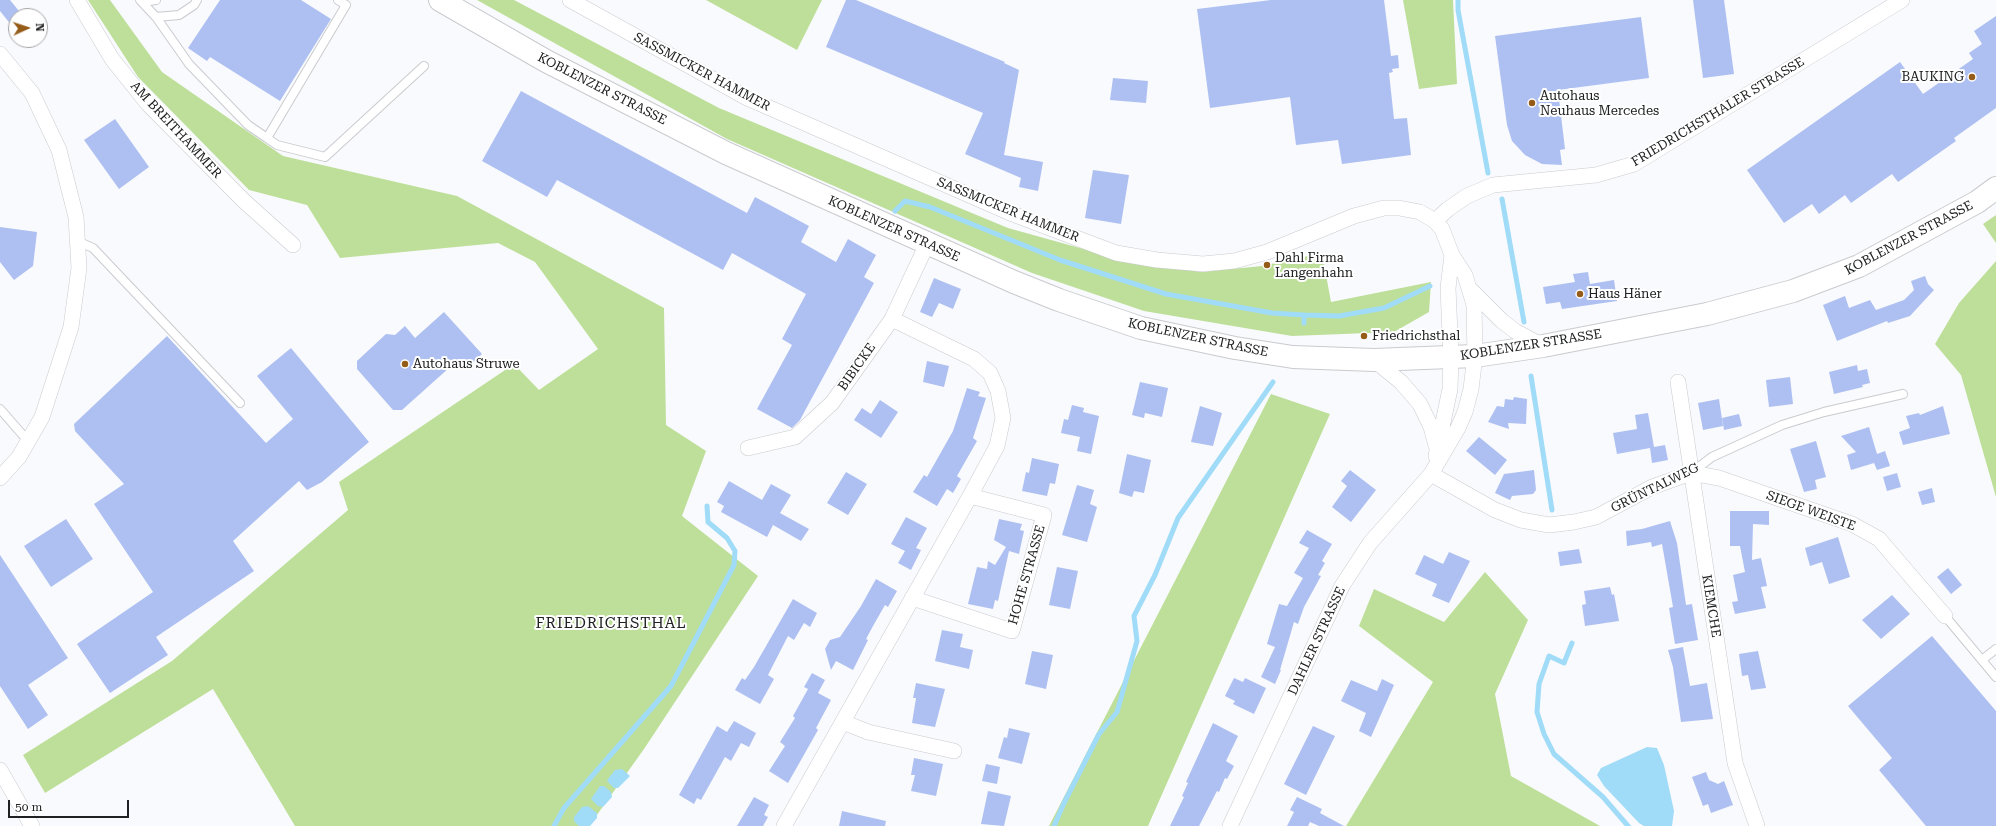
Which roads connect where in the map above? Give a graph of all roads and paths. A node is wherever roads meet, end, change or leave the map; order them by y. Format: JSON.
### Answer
{"nodes":[{"id":1,"x":77,"y":0,"type":"edge"},
{"id":2,"x":156,"y":0,"type":"edge"},
{"id":3,"x":198,"y":0,"type":"edge"},
{"id":4,"x":338,"y":0,"type":"edge"},
{"id":5,"x":440,"y":0,"type":"edge"},
{"id":6,"x":570,"y":0,"type":"edge"},
{"id":7,"x":1902,"y":0,"type":"edge"},
{"id":8,"x":142,"y":1,"type":"edge"},
{"id":9,"x":156,"y":17,"type":"junction"},
{"id":10,"x":0,"y":54,"type":"edge"},
{"id":11,"x":424,"y":66,"type":"dead end"},
{"id":12,"x":267,"y":138,"type":"junction"},
{"id":13,"x":1996,"y":188,"type":"edge"},
{"id":14,"x":1435,"y":221,"type":"junction"},
{"id":15,"x":77,"y":240,"type":"junction"},
{"id":16,"x":927,"y":244,"type":"junction"},
{"id":17,"x":293,"y":245,"type":"dead end"},
{"id":18,"x":1452,"y":255,"type":"junction"},
{"id":19,"x":1471,"y":290,"type":"junction"},
{"id":20,"x":892,"y":319,"type":"junction"},
{"id":21,"x":1542,"y":346,"type":"junction"},
{"id":22,"x":1475,"y":356,"type":"junction"},
{"id":23,"x":1451,"y":357,"type":"junction"},
{"id":24,"x":1374,"y":360,"type":"junction"},
{"id":25,"x":1678,"y":382,"type":"dead end"},
{"id":26,"x":1903,"y":394,"type":"dead end"},
{"id":27,"x":240,"y":403,"type":"dead end"},
{"id":28,"x":0,"y":409,"type":"edge"},
{"id":29,"x":28,"y":441,"type":"junction"},
{"id":30,"x":748,"y":448,"type":"dead end"},
{"id":31,"x":1438,"y":452,"type":"junction"},
{"id":32,"x":1690,"y":473,"type":"junction"},
{"id":33,"x":1431,"y":474,"type":"junction"},
{"id":34,"x":0,"y":478,"type":"edge"},
{"id":35,"x":970,"y":496,"type":"junction"},
{"id":36,"x":912,"y":598,"type":"junction"},
{"id":37,"x":1945,"y":616,"type":"joint"},
{"id":38,"x":1996,"y":649,"type":"edge"},
{"id":39,"x":1982,"y":660,"type":"junction"},
{"id":40,"x":1996,"y":677,"type":"edge"},
{"id":41,"x":843,"y":722,"type":"junction"},
{"id":42,"x":954,"y":751,"type":"dead end"},
{"id":43,"x":0,"y":770,"type":"edge"},
{"id":44,"x":32,"y":826,"type":"edge"},
{"id":45,"x":784,"y":826,"type":"edge"},
{"id":46,"x":1230,"y":826,"type":"edge"},
{"id":47,"x":1757,"y":826,"type":"edge"}],
"edges":[{"from":1,"to":17,"type":"street","name":"AM BREITHAMMER"},
{"from":2,"to":8,"type":"lane"},
{"from":3,"to":9,"type":"lane"},
{"from":4,"to":12,"type":"lane"},
{"from":5,"to":16,"type":"main road","name":"KOBLENZER STRASSE"},
{"from":6,"to":14,"type":"street","name":"SASSMICKER HAMMER"},
{"from":7,"to":14,"type":"street","name":"FRIEDRICHSTHALER STRASSE"},
{"from":8,"to":9,"type":"lane"},
{"from":9,"to":12,"type":"lane"},
{"from":10,"to":15,"type":"street"},
{"from":11,"to":12,"type":"lane"},
{"from":13,"to":21,"type":"main road","name":"KOBLENZER STRASSE"},
{"from":14,"to":18,"type":"street","name":"SASSMICKER HAMMER"},
{"from":15,"to":27,"type":"lane"},
{"from":15,"to":29,"type":"street"},
{"from":16,"to":20,"type":"street","name":"BIBICKE"},
{"from":16,"to":24,"type":"main road","name":"KOBLENZER STRASSE"},
{"from":18,"to":19,"type":"street","name":"SASSMICKER HAMMER"},
{"from":18,"to":23,"type":"street","name":"SASSMICKER HAMMER"},
{"from":19,"to":21,"type":"street","name":"SASSMICKER HAMMER"},
{"from":19,"to":22,"type":"street","name":"SASSMICKER HAMMER"},
{"from":20,"to":30,"type":"street","name":"BIBICKE"},
{"from":20,"to":35,"type":"street"},
{"from":21,"to":22,"type":"main road","name":"KOBLENZER STRASSE"},
{"from":22,"to":23,"type":"main road","name":"KOBLENZER STRASSE"},
{"from":22,"to":33,"type":"street","name":"DAHLER STRASSE"},
{"from":23,"to":24,"type":"main road","name":"KOBLENZER STRASSE"},
{"from":23,"to":31,"type":"street","name":"DAHLER STRASSE"},
{"from":24,"to":31,"type":"street"},
{"from":25,"to":32,"type":"street","name":"KIEMCHE"},
{"from":26,"to":32,"type":"lane","name":"GRÜNTALWEG"},
{"from":28,"to":29,"type":"lane"},
{"from":29,"to":34,"type":"street"},
{"from":31,"to":33,"type":"street","name":"DAHLER STRASSE"},
{"from":32,"to":33,"type":"street","name":"GRÜNTALWEG"},
{"from":32,"to":37,"type":"street","name":"SIEGE WEISTE"},
{"from":32,"to":47,"type":"street","name":"KIEMCHE"},
{"from":33,"to":46,"type":"street","name":"DAHLER STRASSE"},
{"from":35,"to":36,"type":"street"},
{"from":35,"to":36,"type":"street","name":"HOHE STRASSE"},
{"from":36,"to":41,"type":"street"},
{"from":37,"to":39,"type":"lane"},
{"from":38,"to":39,"type":"lane"},
{"from":39,"to":40,"type":"lane"},
{"from":41,"to":42,"type":"street"},
{"from":41,"to":45,"type":"street"},
{"from":43,"to":44,"type":"street"}]}
